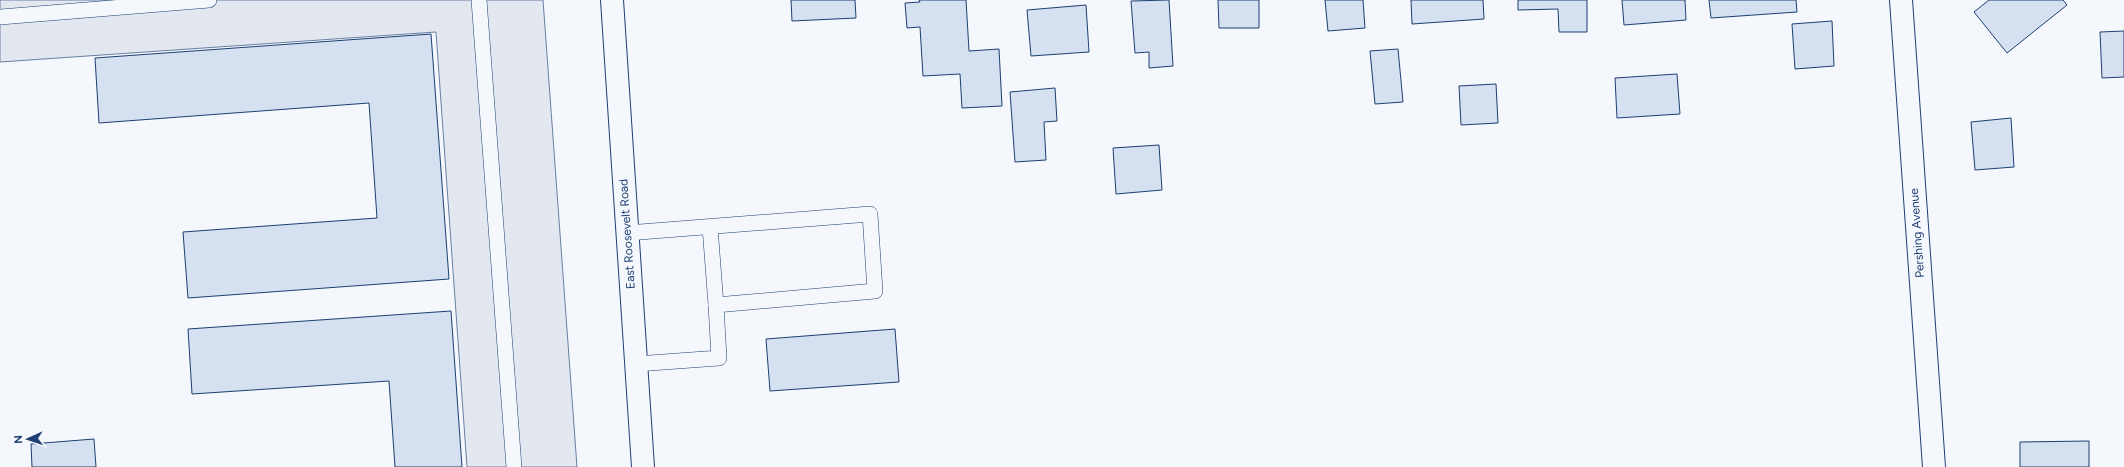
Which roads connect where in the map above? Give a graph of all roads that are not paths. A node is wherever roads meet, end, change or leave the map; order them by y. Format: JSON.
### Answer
{"nodes":[{"id":1,"x":209,"y":0,"type":"edge"},
{"id":2,"x":479,"y":0,"type":"edge"},
{"id":3,"x":612,"y":0,"type":"edge"},
{"id":4,"x":1901,"y":0,"type":"edge"},
{"id":5,"x":0,"y":17,"type":"edge"},
{"id":6,"x":710,"y":227,"type":"junction"},
{"id":7,"x":627,"y":233,"type":"junction"},
{"id":8,"x":716,"y":305,"type":"junction"},
{"id":9,"x":636,"y":364,"type":"junction"},
{"id":10,"x":514,"y":467,"type":"edge"},
{"id":11,"x":645,"y":467,"type":"edge"},
{"id":12,"x":1934,"y":467,"type":"edge"}],
"edges":[{"from":1,"to":5,"type":"lane"},
{"from":2,"to":10,"type":"lane"},
{"from":3,"to":7,"type":"main road","name":"East Roosevelt Road"},
{"from":4,"to":12,"type":"main road","name":"Pershing Avenue"},
{"from":6,"to":7,"type":"lane"},
{"from":6,"to":8,"type":"lane"},
{"from":6,"to":8,"type":"lane"},
{"from":7,"to":9,"type":"main road","name":"East Roosevelt Road"},
{"from":8,"to":9,"type":"lane"},
{"from":9,"to":11,"type":"main road","name":"East Roosevelt Road"}]}
